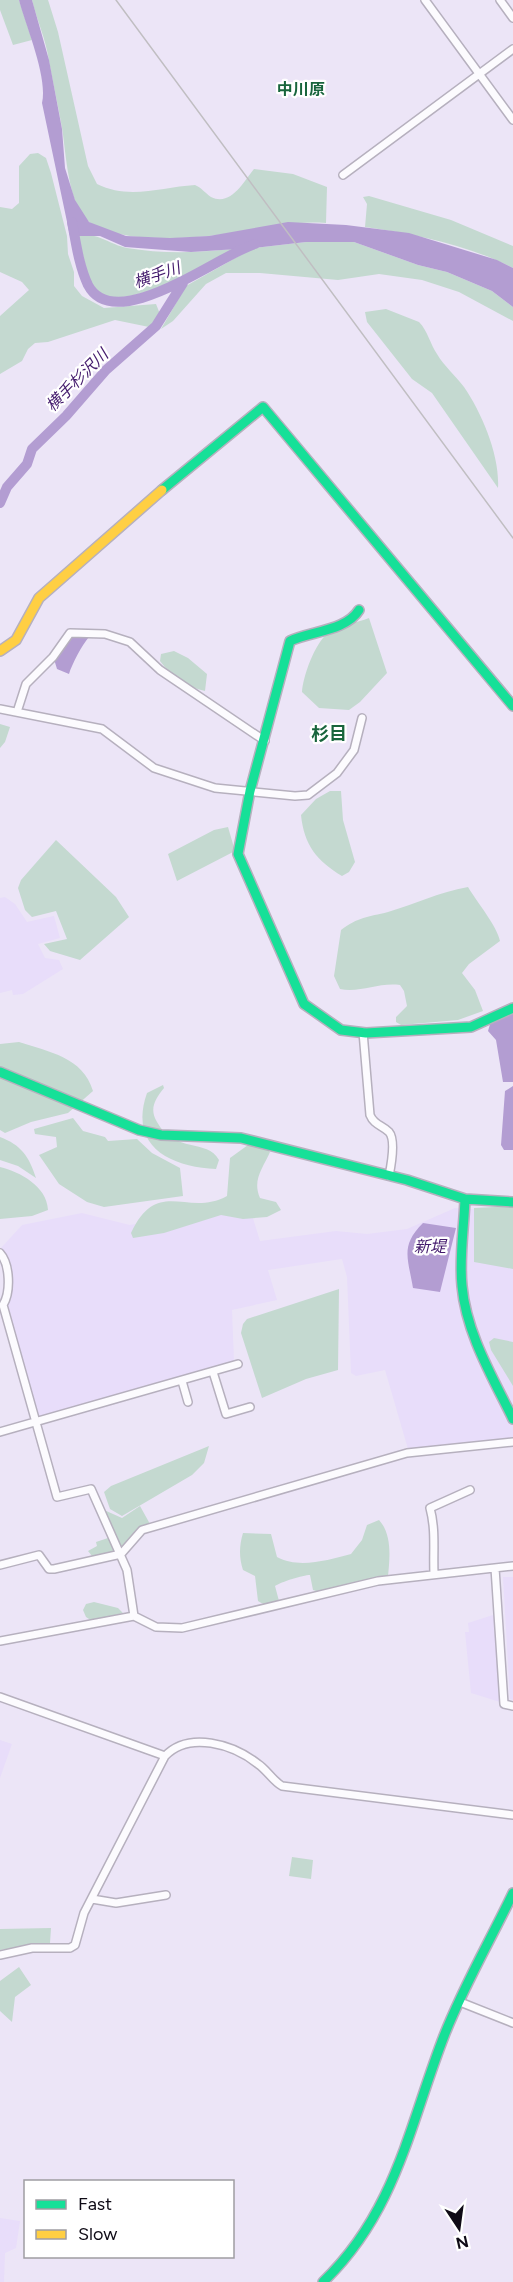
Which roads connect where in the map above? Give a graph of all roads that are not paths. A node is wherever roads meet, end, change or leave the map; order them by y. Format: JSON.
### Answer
{"nodes":[{"id":1,"x":425,"y":0,"type":"edge"},
{"id":2,"x":500,"y":0,"type":"edge"},
{"id":3,"x":513,"y":18,"type":"edge"},
{"id":4,"x":513,"y":48,"type":"edge"},
{"id":5,"x":479,"y":74,"type":"junction"},
{"id":6,"x":513,"y":120,"type":"edge"},
{"id":7,"x":343,"y":174,"type":"dead end"},
{"id":8,"x":358,"y":610,"type":"dead end"},
{"id":9,"x":0,"y":651,"type":"edge"},
{"id":10,"x":513,"y":706,"type":"edge"},
{"id":11,"x":0,"y":709,"type":"edge"},
{"id":12,"x":17,"y":712,"type":"junction"},
{"id":13,"x":362,"y":718,"type":"dead end"},
{"id":14,"x":265,"y":741,"type":"junction"},
{"id":15,"x":250,"y":791,"type":"junction"},
{"id":16,"x":513,"y":1008,"type":"edge"},
{"id":17,"x":363,"y":1032,"type":"junction"},
{"id":18,"x":0,"y":1072,"type":"edge"},
{"id":19,"x":389,"y":1176,"type":"junction"},
{"id":20,"x":465,"y":1200,"type":"junction"},
{"id":21,"x":513,"y":1202,"type":"edge"},
{"id":22,"x":0,"y":1252,"type":"edge"},
{"id":23,"x":238,"y":1365,"type":"dead end"},
{"id":24,"x":213,"y":1372,"type":"junction"},
{"id":25,"x":182,"y":1381,"type":"junction"},
{"id":26,"x":188,"y":1402,"type":"dead end"},
{"id":27,"x":250,"y":1407,"type":"dead end"},
{"id":28,"x":513,"y":1419,"type":"edge"},
{"id":29,"x":36,"y":1422,"type":"junction"},
{"id":30,"x":0,"y":1432,"type":"edge"},
{"id":31,"x":513,"y":1442,"type":"edge"},
{"id":32,"x":470,"y":1490,"type":"dead end"},
{"id":33,"x":121,"y":1554,"type":"junction"},
{"id":34,"x":0,"y":1565,"type":"edge"},
{"id":35,"x":513,"y":1566,"type":"edge"},
{"id":36,"x":495,"y":1568,"type":"junction"},
{"id":37,"x":434,"y":1574,"type":"junction"},
{"id":38,"x":134,"y":1616,"type":"junction"},
{"id":39,"x":0,"y":1641,"type":"edge"},
{"id":40,"x":0,"y":1697,"type":"edge"},
{"id":41,"x":513,"y":1707,"type":"edge"},
{"id":42,"x":165,"y":1756,"type":"junction"},
{"id":43,"x":513,"y":1815,"type":"edge"},
{"id":44,"x":513,"y":1893,"type":"edge"},
{"id":45,"x":166,"y":1895,"type":"dead end"},
{"id":46,"x":92,"y":1899,"type":"junction"},
{"id":47,"x":0,"y":1955,"type":"edge"},
{"id":48,"x":460,"y":2002,"type":"junction"},
{"id":49,"x":513,"y":2023,"type":"edge"},
{"id":50,"x":323,"y":2282,"type":"edge"}],
"edges":[{"from":1,"to":5,"type":"street"},
{"from":2,"to":3,"type":"street"},
{"from":4,"to":5,"type":"street"},
{"from":5,"to":6,"type":"street"},
{"from":5,"to":7,"type":"street"},
{"from":8,"to":14,"type":"street"},
{"from":9,"to":10,"type":"street"},
{"from":11,"to":12,"type":"street"},
{"from":12,"to":14,"type":"street"},
{"from":12,"to":15,"type":"street"},
{"from":13,"to":15,"type":"street"},
{"from":14,"to":15,"type":"street"},
{"from":15,"to":17,"type":"street"},
{"from":16,"to":17,"type":"street"},
{"from":17,"to":19,"type":"street"},
{"from":18,"to":19,"type":"street"},
{"from":19,"to":20,"type":"street"},
{"from":20,"to":21,"type":"street"},
{"from":20,"to":28,"type":"street"},
{"from":22,"to":29,"type":"street"},
{"from":23,"to":24,"type":"street"},
{"from":24,"to":25,"type":"street"},
{"from":24,"to":27,"type":"street"},
{"from":25,"to":26,"type":"street"},
{"from":25,"to":29,"type":"street"},
{"from":29,"to":30,"type":"street"},
{"from":29,"to":33,"type":"street"},
{"from":31,"to":33,"type":"street"},
{"from":32,"to":37,"type":"street"},
{"from":33,"to":34,"type":"street"},
{"from":33,"to":38,"type":"street"},
{"from":35,"to":36,"type":"street"},
{"from":36,"to":37,"type":"street"},
{"from":36,"to":41,"type":"street"},
{"from":37,"to":38,"type":"street"},
{"from":38,"to":39,"type":"street"},
{"from":40,"to":42,"type":"street"},
{"from":42,"to":43,"type":"street"},
{"from":42,"to":46,"type":"street"},
{"from":44,"to":48,"type":"street"},
{"from":45,"to":46,"type":"street"},
{"from":46,"to":47,"type":"street"},
{"from":48,"to":49,"type":"street"},
{"from":48,"to":50,"type":"street"}]}
